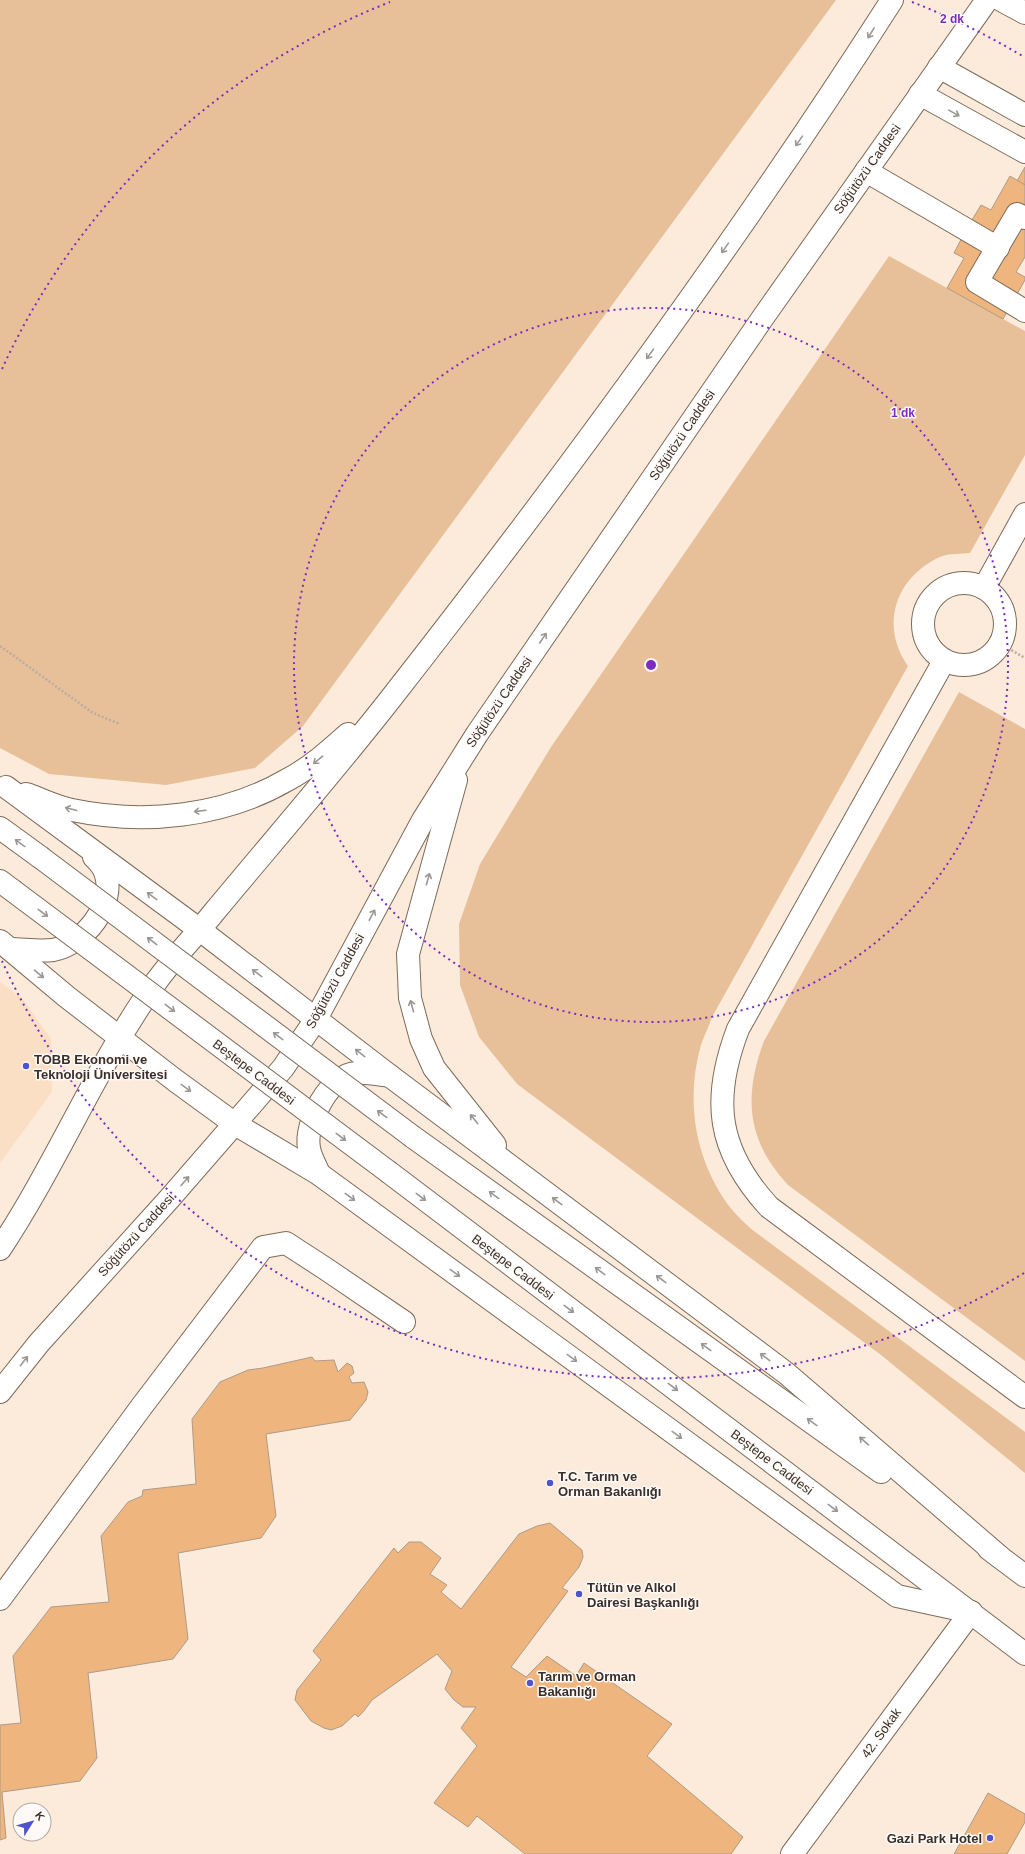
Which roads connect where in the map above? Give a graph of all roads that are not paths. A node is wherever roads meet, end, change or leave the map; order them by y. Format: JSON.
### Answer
{"nodes":[{"id":1,"x":892,"y":0,"type":"edge"},
{"id":2,"x":987,"y":0,"type":"edge"},
{"id":3,"x":1001,"y":0,"type":"edge"},
{"id":4,"x":1025,"y":14,"type":"edge"},
{"id":5,"x":939,"y":67,"type":"junction"},
{"id":6,"x":920,"y":94,"type":"junction"},
{"id":7,"x":1025,"y":115,"type":"edge"},
{"id":8,"x":1025,"y":152,"type":"edge"},
{"id":9,"x":866,"y":171,"type":"junction"},
{"id":10,"x":1025,"y":218,"type":"edge"},
{"id":11,"x":998,"y":248,"type":"junction"},
{"id":12,"x":1025,"y":311,"type":"edge"},
{"id":13,"x":1025,"y":514,"type":"edge"},
{"id":14,"x":984,"y":588,"type":"junction"},
{"id":15,"x":944,"y":661,"type":"junction"},
{"id":16,"x":390,"y":699,"type":"junction"},
{"id":17,"x":463,"y":756,"type":"junction"},
{"id":18,"x":3,"y":785,"type":"edge"},
{"id":19,"x":0,"y":828,"type":"edge"},
{"id":20,"x":89,"y":850,"type":"junction"},
{"id":21,"x":6,"y":885,"type":"edge"},
{"id":22,"x":200,"y":930,"type":"junction"},
{"id":23,"x":5,"y":945,"type":"edge"},
{"id":24,"x":316,"y":1019,"type":"junction"},
{"id":25,"x":119,"y":1037,"type":"junction"},
{"id":26,"x":390,"y":1076,"type":"junction"},
{"id":27,"x":235,"y":1124,"type":"junction"},
{"id":28,"x":516,"y":1171,"type":"junction"},
{"id":29,"x":319,"y":1174,"type":"junction"},
{"id":30,"x":0,"y":1249,"type":"edge"},
{"id":31,"x":404,"y":1322,"type":"dead end"},
{"id":32,"x":0,"y":1392,"type":"edge"},
{"id":33,"x":1025,"y":1396,"type":"edge"},
{"id":34,"x":1000,"y":1557,"type":"junction"},
{"id":35,"x":1025,"y":1576,"type":"edge"},
{"id":36,"x":0,"y":1598,"type":"edge"},
{"id":37,"x":971,"y":1612,"type":"junction"},
{"id":38,"x":1025,"y":1654,"type":"edge"},
{"id":39,"x":792,"y":1854,"type":"edge"}],
"edges":[{"from":1,"to":16,"type":"main road","one_way":true},
{"from":2,"to":5,"type":"main road","name":"Söğütözü Caddesi"},
{"from":3,"to":4,"type":"main road"},
{"from":5,"to":6,"type":"main road","name":"Söğütözü Caddesi"},
{"from":5,"to":7,"type":"main road"},
{"from":6,"to":8,"type":"main road","one_way":true},
{"from":6,"to":9,"type":"main road","name":"Söğütözü Caddesi"},
{"from":9,"to":11,"type":"main road"},
{"from":17,"to":9,"type":"main road","name":"Söğütözü Caddesi","one_way":true},
{"from":10,"to":11,"type":"main road"},
{"from":11,"to":12,"type":"main road"},
{"from":13,"to":14,"type":"main road"},
{"from":14,"to":15,"type":"main road"},
{"from":14,"to":15,"type":"main road"},
{"from":15,"to":33,"type":"main road"},
{"from":16,"to":18,"type":"main road","one_way":true},
{"from":16,"to":22,"type":"main road"},
{"from":24,"to":17,"type":"main road","name":"Söğütözü Caddesi","one_way":true},
{"from":28,"to":17,"type":"main road","one_way":true},
{"from":18,"to":20,"type":"main road"},
{"from":34,"to":19,"type":"main road","one_way":true,"bridge":true},
{"from":22,"to":20,"type":"main road","one_way":true},
{"from":20,"to":23,"type":"main road"},
{"from":21,"to":37,"type":"main road","name":"Beştepe Caddesi","one_way":true,"bridge":true},
{"from":24,"to":22,"type":"main road","one_way":true},
{"from":22,"to":25,"type":"main road"},
{"from":23,"to":25,"type":"main road","one_way":true},
{"from":26,"to":24,"type":"main road","one_way":true},
{"from":24,"to":27,"type":"main road","name":"Söğütözü Caddesi"},
{"from":25,"to":27,"type":"main road","one_way":true},
{"from":25,"to":30,"type":"main road"},
{"from":26,"to":28,"type":"main road"},
{"from":26,"to":29,"type":"main road"},
{"from":27,"to":29,"type":"main road"},
{"from":32,"to":27,"type":"main road","name":"Söğütözü Caddesi","one_way":true},
{"from":34,"to":28,"type":"main road","one_way":true},
{"from":29,"to":37,"type":"main road","one_way":true},
{"from":31,"to":36,"type":"main road"},
{"from":34,"to":35,"type":"main road"},
{"from":37,"to":38,"type":"main road","name":"Beştepe Caddesi"},
{"from":37,"to":39,"type":"main road","name":"42. Sokak"}]}
